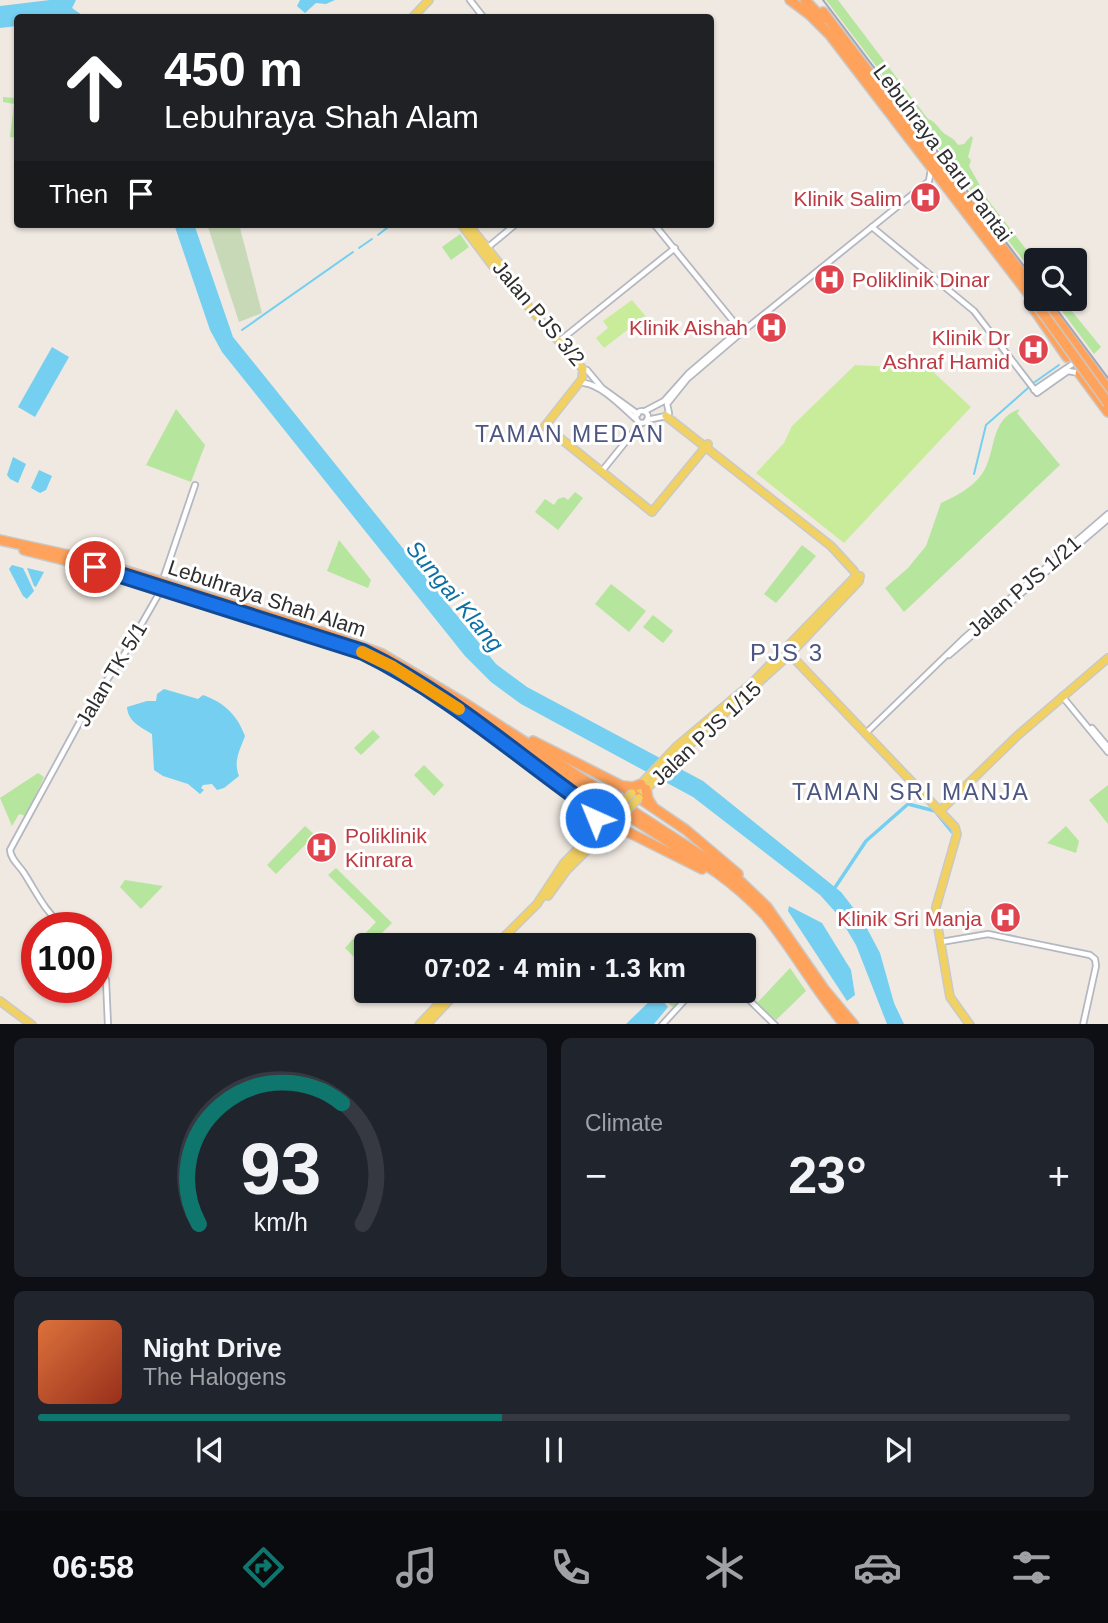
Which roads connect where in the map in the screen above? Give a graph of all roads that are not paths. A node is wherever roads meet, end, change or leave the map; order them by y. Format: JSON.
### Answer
{"nodes":[{"id":1,"x":431,"y":0,"type":"edge"},
{"id":2,"x":470,"y":0,"type":"edge"},
{"id":3,"x":790,"y":0,"type":"edge"},
{"id":4,"x":805,"y":0,"type":"edge"},
{"id":5,"x":813,"y":0,"type":"edge"},
{"id":6,"x":419,"y":14,"type":"edge"},
{"id":7,"x":481,"y":14,"type":"edge"},
{"id":8,"x":930,"y":164,"type":"junction"},
{"id":9,"x":929,"y":181,"type":"junction"},
{"id":10,"x":945,"y":183,"type":"junction"},
{"id":11,"x":872,"y":227,"type":"junction"},
{"id":12,"x":465,"y":228,"type":"edge"},
{"id":13,"x":471,"y":228,"type":"edge"},
{"id":14,"x":511,"y":228,"type":"edge"},
{"id":15,"x":657,"y":228,"type":"edge"},
{"id":16,"x":486,"y":247,"type":"junction"},
{"id":17,"x":674,"y":248,"type":"junction"},
{"id":18,"x":1012,"y":273,"type":"junction"},
{"id":19,"x":1024,"y":276,"type":"edge"},
{"id":20,"x":504,"y":278,"type":"junction"},
{"id":21,"x":1024,"y":282,"type":"edge"},
{"id":22,"x":1024,"y":286,"type":"edge"},
{"id":23,"x":502,"y":291,"type":"dead end"},
{"id":24,"x":1045,"y":311,"type":"edge"},
{"id":25,"x":1045,"y":311,"type":"edge"},
{"id":26,"x":1047,"y":311,"type":"edge"},
{"id":27,"x":742,"y":332,"type":"junction"},
{"id":28,"x":562,"y":339,"type":"junction"},
{"id":29,"x":1075,"y":344,"type":"junction"},
{"id":30,"x":1094,"y":370,"type":"junction"},
{"id":31,"x":1080,"y":374,"type":"junction"},
{"id":32,"x":585,"y":376,"type":"junction"},
{"id":33,"x":1108,"y":389,"type":"edge"},
{"id":34,"x":1036,"y":391,"type":"junction"},
{"id":35,"x":1108,"y":395,"type":"edge"},
{"id":36,"x":1108,"y":403,"type":"edge"},
{"id":37,"x":645,"y":411,"type":"junction"},
{"id":38,"x":1108,"y":412,"type":"edge"},
{"id":39,"x":638,"y":414,"type":"junction"},
{"id":40,"x":667,"y":414,"type":"junction"},
{"id":41,"x":647,"y":421,"type":"junction"},
{"id":42,"x":639,"y":422,"type":"junction"},
{"id":43,"x":706,"y":445,"type":"junction"},
{"id":44,"x":602,"y":472,"type":"junction"},
{"id":45,"x":195,"y":485,"type":"dead end"},
{"id":46,"x":1108,"y":516,"type":"edge"},
{"id":47,"x":0,"y":540,"type":"edge"},
{"id":48,"x":0,"y":546,"type":"edge"},
{"id":49,"x":855,"y":575,"type":"junction"},
{"id":50,"x":155,"y":583,"type":"junction"},
{"id":51,"x":844,"y":587,"type":"junction"},
{"id":52,"x":172,"y":588,"type":"junction"},
{"id":53,"x":800,"y":643,"type":"junction"},
{"id":54,"x":788,"y":652,"type":"junction"},
{"id":55,"x":1108,"y":658,"type":"edge"},
{"id":56,"x":798,"y":662,"type":"junction"},
{"id":57,"x":778,"y":665,"type":"junction"},
{"id":58,"x":439,"y":695,"type":"junction"},
{"id":59,"x":1064,"y":696,"type":"junction"},
{"id":60,"x":466,"y":704,"type":"junction"},
{"id":61,"x":865,"y":734,"type":"junction"},
{"id":62,"x":680,"y":749,"type":"junction"},
{"id":63,"x":1108,"y":750,"type":"edge"},
{"id":64,"x":620,"y":785,"type":"junction"},
{"id":65,"x":645,"y":786,"type":"junction"},
{"id":66,"x":635,"y":796,"type":"junction"},
{"id":67,"x":590,"y":807,"type":"junction"},
{"id":68,"x":654,"y":808,"type":"junction"},
{"id":69,"x":942,"y":809,"type":"junction"},
{"id":70,"x":611,"y":821,"type":"junction"},
{"id":71,"x":628,"y":832,"type":"junction"},
{"id":72,"x":594,"y":839,"type":"junction"},
{"id":73,"x":740,"y":890,"type":"junction"},
{"id":74,"x":48,"y":912,"type":"edge"},
{"id":75,"x":508,"y":933,"type":"edge"},
{"id":76,"x":514,"y":933,"type":"edge"},
{"id":77,"x":791,"y":939,"type":"junction"},
{"id":78,"x":940,"y":942,"type":"junction"},
{"id":79,"x":0,"y":1001,"type":"edge"},
{"id":80,"x":107,"y":1003,"type":"edge"},
{"id":81,"x":440,"y":1003,"type":"edge"},
{"id":82,"x":446,"y":1003,"type":"edge"},
{"id":83,"x":446,"y":1003,"type":"edge"},
{"id":84,"x":682,"y":1003,"type":"edge"},
{"id":85,"x":753,"y":1003,"type":"edge"},
{"id":86,"x":0,"y":1006,"type":"edge"},
{"id":87,"x":428,"y":1016,"type":"junction"},
{"id":88,"x":24,"y":1024,"type":"edge"},
{"id":89,"x":32,"y":1024,"type":"edge"},
{"id":90,"x":108,"y":1024,"type":"edge"},
{"id":91,"x":423,"y":1024,"type":"edge"},
{"id":92,"x":662,"y":1024,"type":"edge"},
{"id":93,"x":775,"y":1024,"type":"edge"},
{"id":94,"x":845,"y":1024,"type":"edge"},
{"id":95,"x":854,"y":1024,"type":"edge"},
{"id":96,"x":970,"y":1024,"type":"edge"},
{"id":97,"x":1085,"y":1024,"type":"edge"}],
"edges":[{"from":1,"to":6,"type":"main road"},
{"from":2,"to":7,"type":"street"},
{"from":3,"to":8,"type":"highway","name":"Lebuhraya Baru Pantai"},
{"from":4,"to":21,"type":"highway","name":"Lebuhraya Baru Pantai"},
{"from":5,"to":19,"type":"highway"},
{"from":8,"to":9,"type":"street"},
{"from":8,"to":10,"type":"highway","name":"Lebuhraya Baru Pantai"},
{"from":9,"to":10,"type":"street"},
{"from":9,"to":11,"type":"street"},
{"from":10,"to":18,"type":"highway","name":"Lebuhraya Baru Pantai"},
{"from":11,"to":27,"type":"street"},
{"from":11,"to":34,"type":"street"},
{"from":12,"to":16,"type":"main road"},
{"from":13,"to":16,"type":"main road"},
{"from":14,"to":16,"type":"street"},
{"from":15,"to":17,"type":"street"},
{"from":16,"to":20,"type":"main road","name":"Jalan PJS 3/2"},
{"from":16,"to":28,"type":"main road","name":"Jalan PJS 3/2"},
{"from":17,"to":27,"type":"street"},
{"from":17,"to":28,"type":"street"},
{"from":18,"to":22,"type":"highway","name":"Lebuhraya Baru Pantai"},
{"from":18,"to":29,"type":"highway"},
{"from":20,"to":23,"type":"main road"},
{"from":20,"to":32,"type":"main road","name":"Jalan PJS 3/2"},
{"from":24,"to":35,"type":"highway","name":"Lebuhraya Baru Pantai","bridge":true},
{"from":25,"to":36,"type":"highway","name":"Lebuhraya Baru Pantai","bridge":true},
{"from":26,"to":29,"type":"highway"},
{"from":27,"to":37,"type":"street"},
{"from":27,"to":40,"type":"street"},
{"from":28,"to":32,"type":"main road","name":"Jalan PJS 3/2"},
{"from":29,"to":30,"type":"highway"},
{"from":30,"to":31,"type":"highway"},
{"from":30,"to":33,"type":"highway"},
{"from":30,"to":34,"type":"street"},
{"from":31,"to":34,"type":"street"},
{"from":31,"to":38,"type":"highway"},
{"from":32,"to":39,"type":"street"},
{"from":32,"to":42,"type":"street"},
{"from":32,"to":44,"type":"main road"},
{"from":37,"to":39,"type":"street"},
{"from":37,"to":41,"type":"street"},
{"from":39,"to":42,"type":"street"},
{"from":40,"to":41,"type":"street"},
{"from":40,"to":43,"type":"main road"},
{"from":41,"to":42,"type":"street"},
{"from":42,"to":44,"type":"street"},
{"from":43,"to":44,"type":"main road"},
{"from":43,"to":49,"type":"main road"},
{"from":45,"to":74,"type":"street","name":"Jalan TK 5/1"},
{"from":46,"to":61,"type":"street","name":"Jalan PJS 1/21"},
{"from":47,"to":50,"type":"highway","name":"Lebuhraya Shah Alam"},
{"from":48,"to":50,"type":"highway","name":"Lebuhraya Shah Alam"},
{"from":49,"to":51,"type":"main road","name":"Jalan PJS 1/15"},
{"from":49,"to":51,"type":"main road"},
{"from":49,"to":53,"type":"main road","name":"Jalan PJS 1/15"},
{"from":50,"to":52,"type":"highway","name":"Lebuhraya Shah Alam"},
{"from":51,"to":54,"type":"main road","name":"Jalan PJS 1/15"},
{"from":52,"to":58,"type":"highway","name":"Lebuhraya Shah Alam"},
{"from":52,"to":60,"type":"highway","name":"Lebuhraya Shah Alam"},
{"from":53,"to":54,"type":"main road","name":"Jalan PJS 1/15"},
{"from":53,"to":56,"type":"main road"},
{"from":54,"to":56,"type":"main road"},
{"from":54,"to":57,"type":"main road","name":"Jalan PJS 1/15"},
{"from":54,"to":62,"type":"main road","name":"Jalan PJS 1/15"},
{"from":55,"to":59,"type":"main road"},
{"from":56,"to":57,"type":"main road"},
{"from":56,"to":61,"type":"main road"},
{"from":57,"to":62,"type":"main road","name":"Jalan PJS 1/15"},
{"from":58,"to":67,"type":"highway"},
{"from":58,"to":73,"type":"highway","name":"Lebuhraya Shah Alam"},
{"from":59,"to":63,"type":"street"},
{"from":59,"to":69,"type":"main road"},
{"from":60,"to":64,"type":"highway"},
{"from":60,"to":77,"type":"highway","name":"Lebuhraya Shah Alam"},
{"from":61,"to":69,"type":"main road"},
{"from":62,"to":65,"type":"main road","name":"Jalan PJS 1/15"},
{"from":64,"to":65,"type":"highway"},
{"from":64,"to":66,"type":"highway"},
{"from":65,"to":66,"type":"main road","name":"Jalan PJS 1/15"},
{"from":65,"to":68,"type":"highway"},
{"from":66,"to":68,"type":"highway"},
{"from":66,"to":70,"type":"main road","name":"Jalan PJS 1/15","bridge":true},
{"from":67,"to":70,"type":"highway"},
{"from":67,"to":72,"type":"highway"},
{"from":68,"to":77,"type":"highway"},
{"from":69,"to":78,"type":"main road"},
{"from":70,"to":71,"type":"highway"},
{"from":70,"to":72,"type":"main road","name":"Jalan PJS 1/15"},
{"from":71,"to":72,"type":"highway"},
{"from":71,"to":73,"type":"highway"},
{"from":72,"to":75,"type":"main road"},
{"from":72,"to":76,"type":"main road"},
{"from":73,"to":94,"type":"highway","name":"Lebuhraya Shah Alam"},
{"from":77,"to":95,"type":"highway","name":"Lebuhraya Shah Alam"},
{"from":78,"to":96,"type":"main road"},
{"from":78,"to":97,"type":"street"},
{"from":79,"to":89,"type":"main road"},
{"from":80,"to":90,"type":"street"},
{"from":81,"to":87,"type":"main road"},
{"from":82,"to":87,"type":"main road"},
{"from":83,"to":91,"type":"main road"},
{"from":84,"to":92,"type":"street"},
{"from":85,"to":93,"type":"street"},
{"from":86,"to":88,"type":"main road"},
{"from":87,"to":91,"type":"main road"}]}
